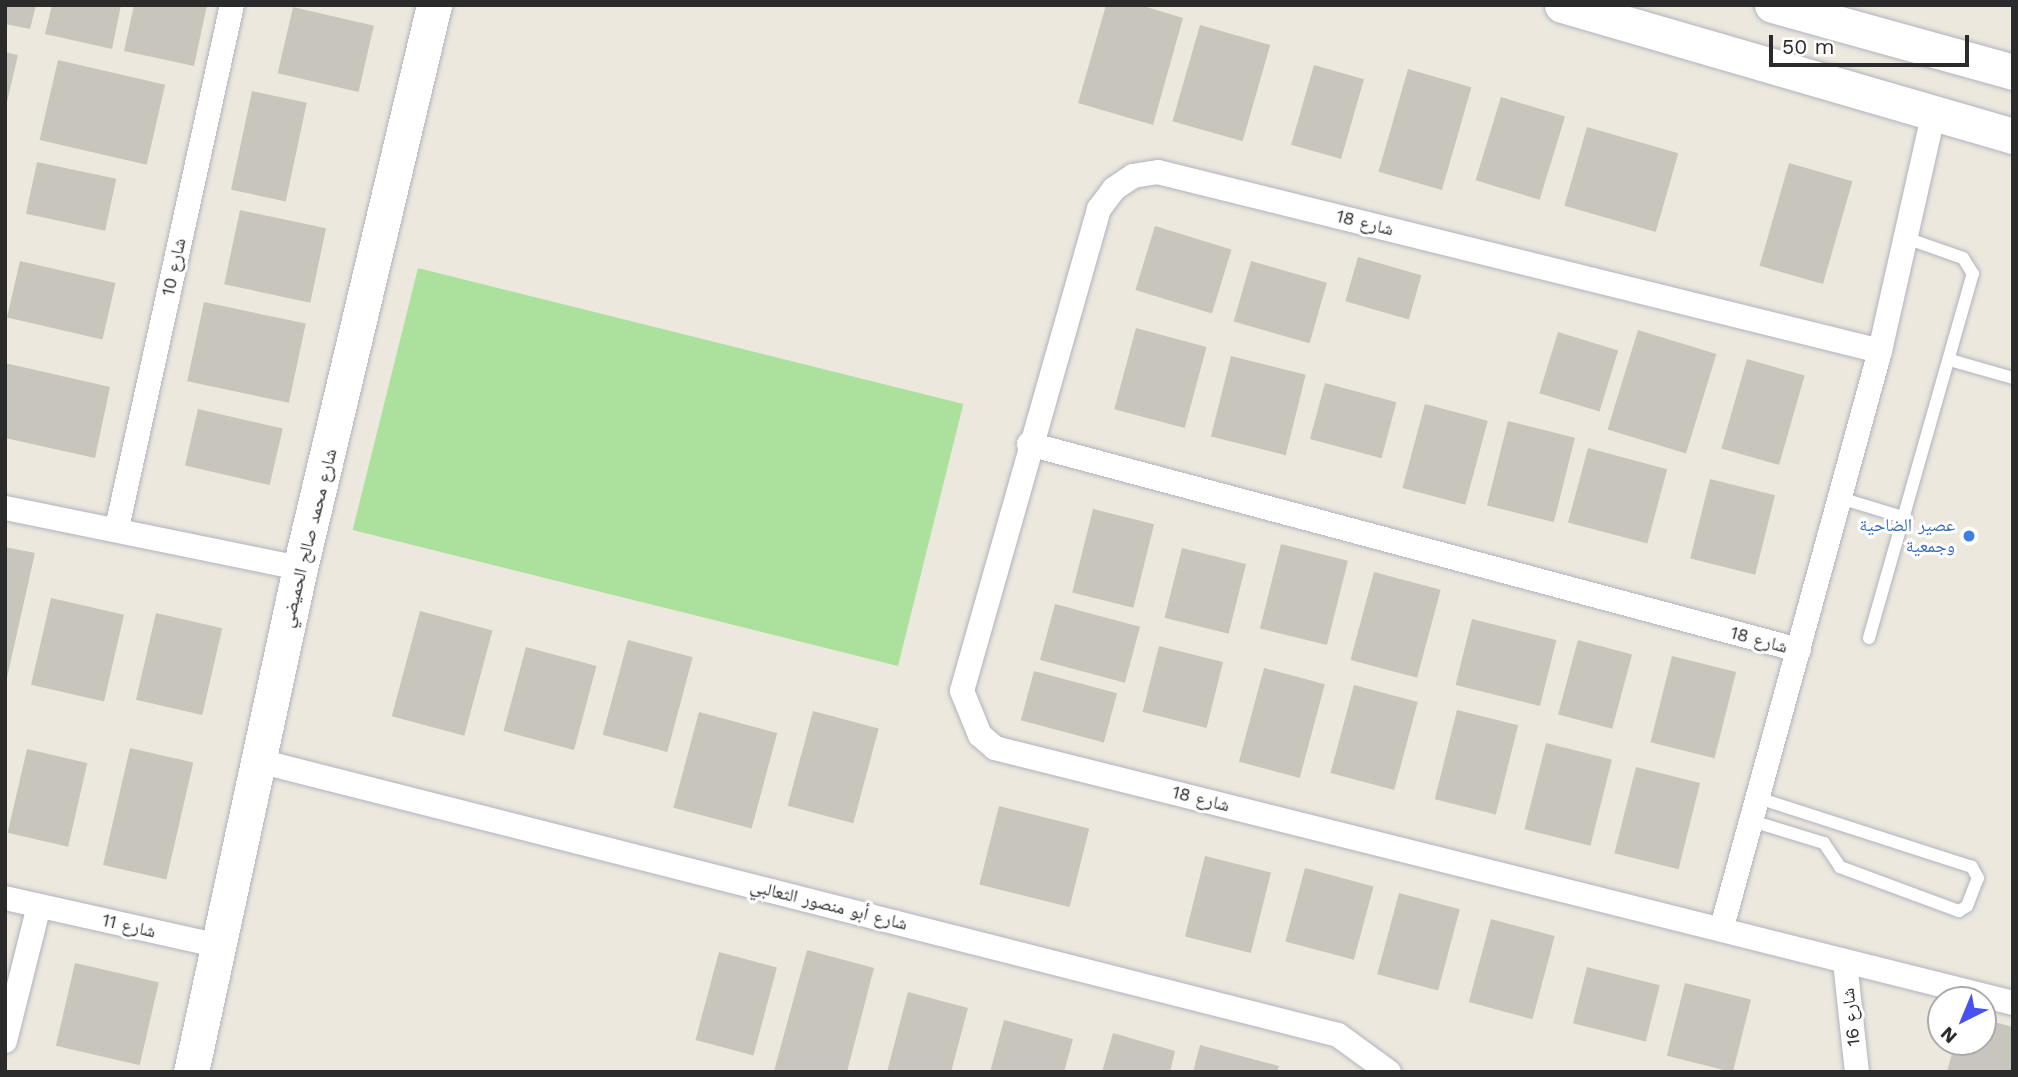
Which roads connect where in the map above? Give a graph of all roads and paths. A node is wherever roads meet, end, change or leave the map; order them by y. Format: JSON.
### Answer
{"nodes":[{"id":1,"x":232,"y":5,"type":"edge"},
{"id":2,"x":434,"y":5,"type":"edge"},
{"id":3,"x":1772,"y":5,"type":"edge"},
{"id":4,"x":1572,"y":7,"type":"edge"},
{"id":5,"x":2013,"y":72,"type":"edge"},
{"id":6,"x":1934,"y":112,"type":"junction"},
{"id":7,"x":2013,"y":136,"type":"edge"},
{"id":8,"x":1906,"y":239,"type":"junction"},
{"id":9,"x":1880,"y":351,"type":"junction"},
{"id":10,"x":1950,"y":360,"type":"junction"},
{"id":11,"x":2013,"y":378,"type":"edge"},
{"id":12,"x":1029,"y":444,"type":"junction"},
{"id":13,"x":1840,"y":498,"type":"junction"},
{"id":14,"x":5,"y":509,"type":"edge"},
{"id":15,"x":1906,"y":518,"type":"junction"},
{"id":16,"x":117,"y":528,"type":"junction"},
{"id":17,"x":300,"y":568,"type":"junction"},
{"id":18,"x":1869,"y":638,"type":"dead end"},
{"id":19,"x":1799,"y":650,"type":"junction"},
{"id":20,"x":259,"y":761,"type":"junction"},
{"id":21,"x":1755,"y":809,"type":"junction"},
{"id":22,"x":1830,"y":821,"type":"junction"},
{"id":23,"x":1824,"y":843,"type":"junction"},
{"id":24,"x":5,"y":898,"type":"edge"},
{"id":25,"x":39,"y":906,"type":"junction"},
{"id":26,"x":1722,"y":927,"type":"junction"},
{"id":27,"x":219,"y":946,"type":"junction"},
{"id":28,"x":1844,"y":962,"type":"junction"},
{"id":29,"x":2013,"y":1003,"type":"edge"},
{"id":30,"x":5,"y":1041,"type":"edge"},
{"id":31,"x":191,"y":1072,"type":"edge"},
{"id":32,"x":1388,"y":1072,"type":"edge"},
{"id":33,"x":1857,"y":1072,"type":"edge"}],
"edges":[{"from":1,"to":16,"type":"street","name":"شارع 10"},
{"from":2,"to":17,"type":"street","name":"شارع محمد صالح الحميضي"},
{"from":3,"to":5,"type":"street"},
{"from":4,"to":6,"type":"street"},
{"from":6,"to":7,"type":"street"},
{"from":6,"to":8,"type":"street","name":"شارع 18"},
{"from":8,"to":9,"type":"street","name":"شارع 18"},
{"from":8,"to":10,"type":"lane"},
{"from":9,"to":12,"type":"street","name":"شارع 18"},
{"from":9,"to":13,"type":"street","name":"شارع 18"},
{"from":10,"to":11,"type":"lane"},
{"from":10,"to":15,"type":"lane"},
{"from":12,"to":19,"type":"street","name":"شارع 18"},
{"from":12,"to":26,"type":"street","name":"شارع 18"},
{"from":13,"to":15,"type":"lane"},
{"from":13,"to":19,"type":"street","name":"شارع 18"},
{"from":14,"to":16,"type":"street"},
{"from":15,"to":18,"type":"lane"},
{"from":16,"to":17,"type":"street"},
{"from":17,"to":20,"type":"street","name":"شارع محمد صالح الحميضي"},
{"from":19,"to":21,"type":"street","name":"شارع 18"},
{"from":20,"to":27,"type":"street","name":"شارع محمد صالح الحميضي"},
{"from":20,"to":32,"type":"street","name":"شارع أبو منصور الثعالبي"},
{"from":21,"to":22,"type":"lane"},
{"from":21,"to":23,"type":"lane"},
{"from":21,"to":26,"type":"street","name":"شارع 18"},
{"from":22,"to":23,"type":"lane"},
{"from":22,"to":23,"type":"lane"},
{"from":24,"to":25,"type":"street","name":"شارع 11"},
{"from":25,"to":27,"type":"street","name":"شارع 11"},
{"from":25,"to":30,"type":"street"},
{"from":26,"to":28,"type":"street","name":"شارع 18"},
{"from":27,"to":31,"type":"street","name":"شارع محمد صالح الحميضي"},
{"from":28,"to":29,"type":"street","name":"شارع 18"},
{"from":28,"to":33,"type":"street","name":"شارع 16"}]}
